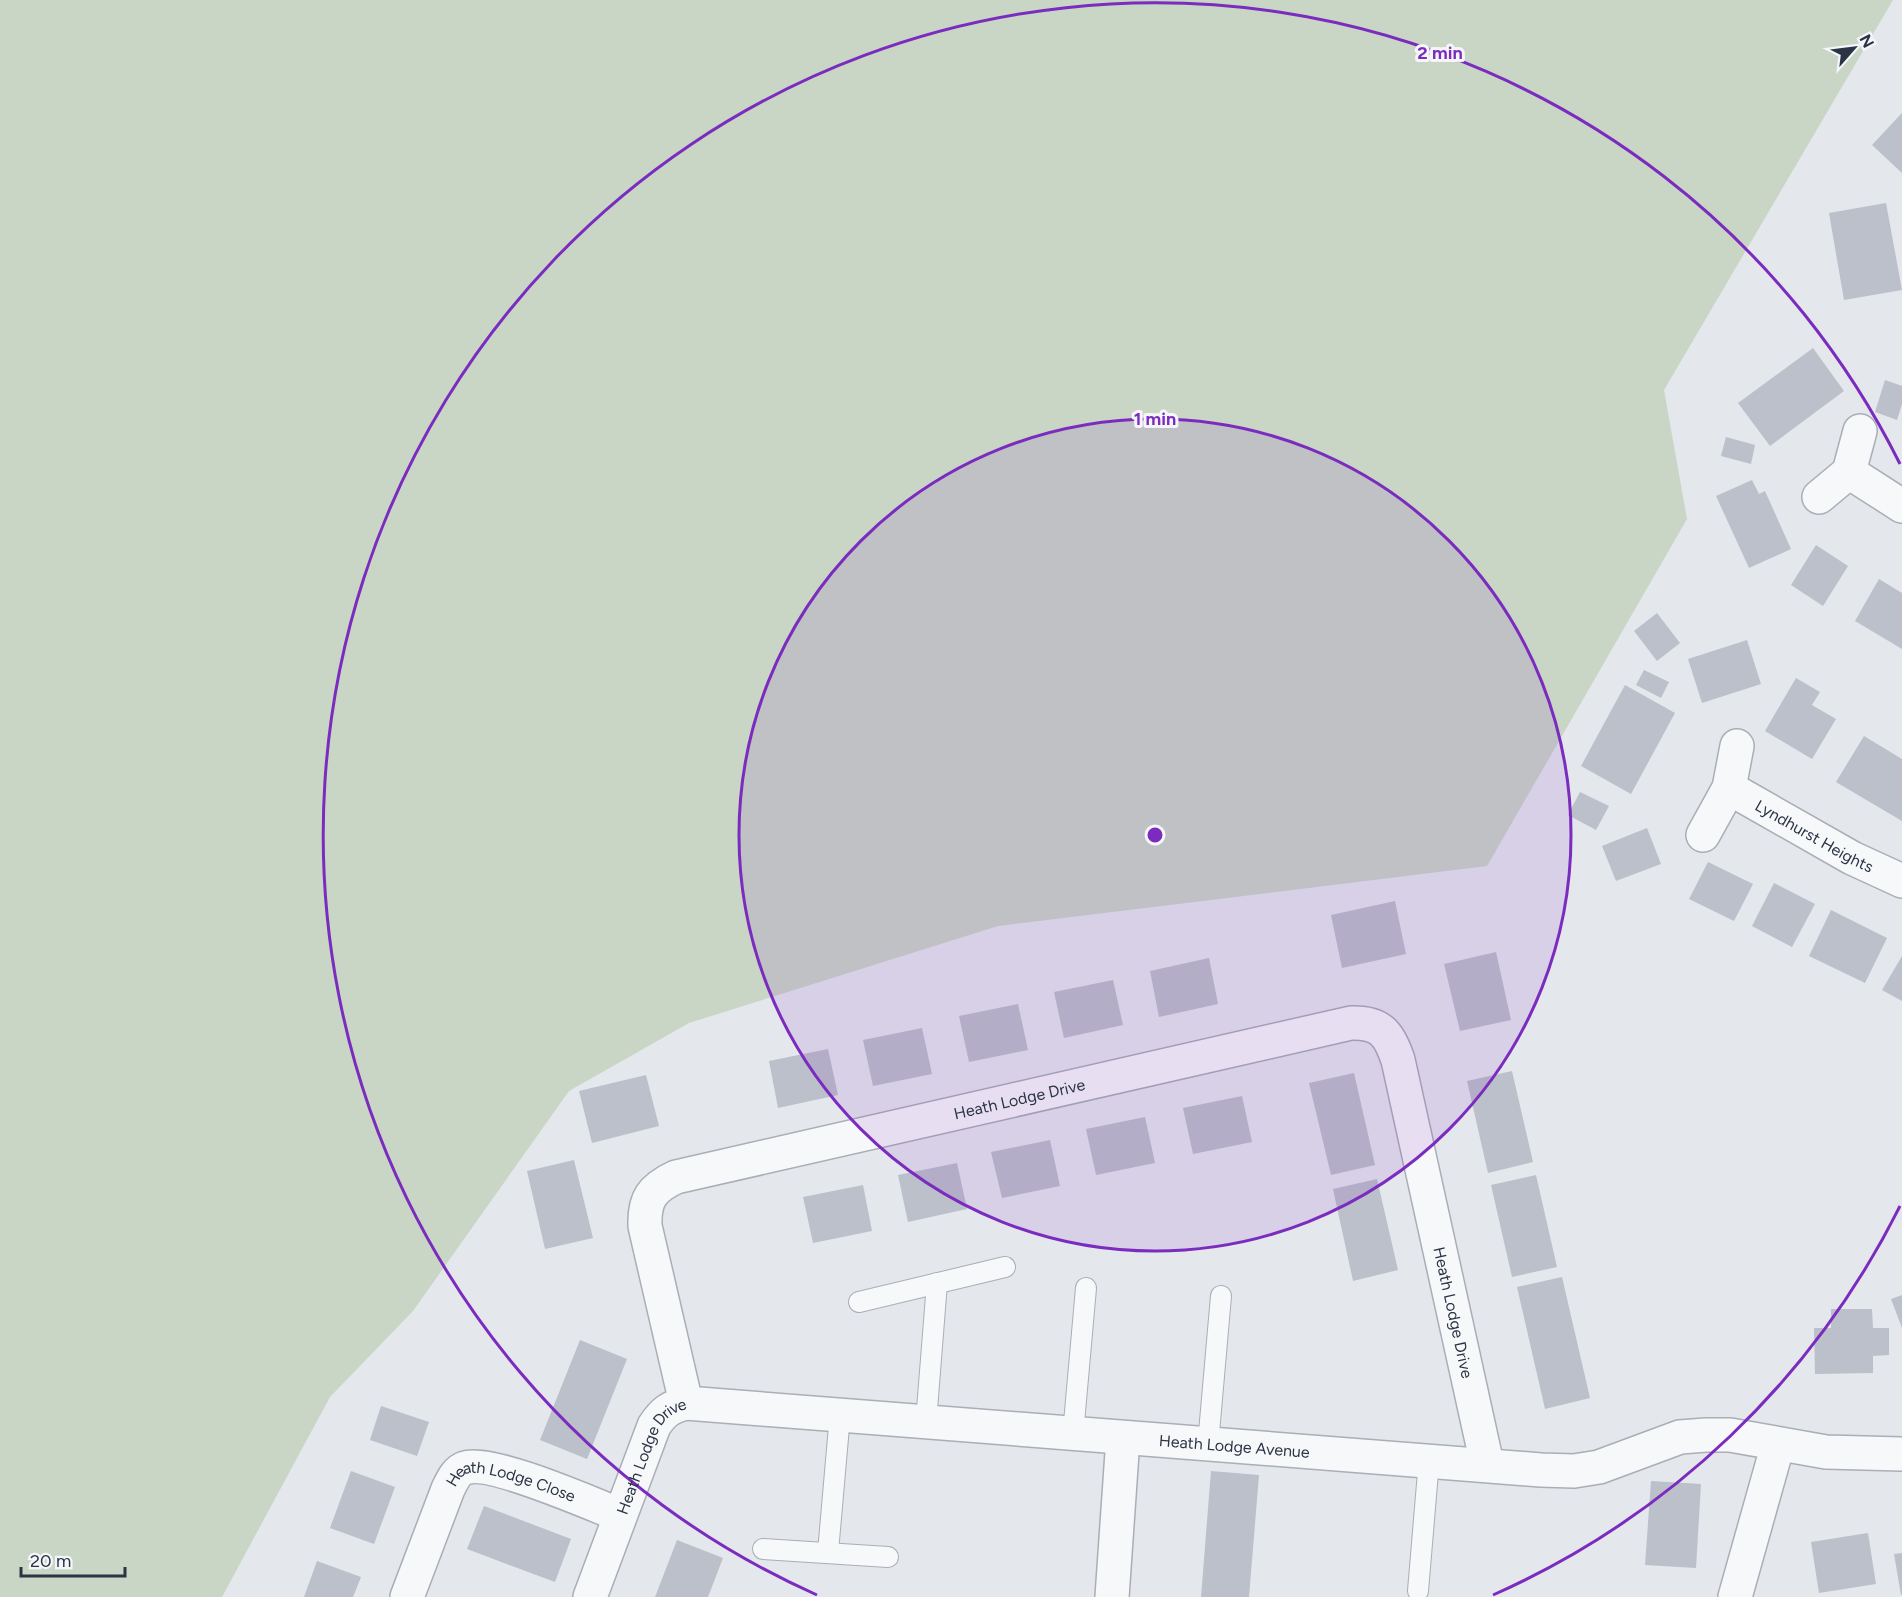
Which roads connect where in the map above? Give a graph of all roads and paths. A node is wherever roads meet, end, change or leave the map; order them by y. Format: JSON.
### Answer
{"nodes":[{"id":1,"x":1860,"y":431,"type":"dead end"},
{"id":2,"x":1849,"y":472,"type":"junction"},
{"id":3,"x":1819,"y":497,"type":"dead end"},
{"id":4,"x":1902,"y":506,"type":"edge"},
{"id":5,"x":1737,"y":746,"type":"dead end"},
{"id":6,"x":1729,"y":788,"type":"junction"},
{"id":7,"x":1703,"y":835,"type":"dead end"},
{"id":8,"x":1902,"y":881,"type":"edge"},
{"id":9,"x":1005,"y":1267,"type":"dead end"},
{"id":10,"x":937,"y":1283,"type":"junction"},
{"id":11,"x":1086,"y":1288,"type":"dead end"},
{"id":12,"x":1221,"y":1296,"type":"dead end"},
{"id":13,"x":859,"y":1302,"type":"dead end"},
{"id":14,"x":686,"y":1403,"type":"junction"},
{"id":15,"x":840,"y":1415,"type":"junction"},
{"id":16,"x":926,"y":1422,"type":"junction"},
{"id":17,"x":1072,"y":1434,"type":"junction"},
{"id":18,"x":1123,"y":1438,"type":"junction"},
{"id":19,"x":1208,"y":1444,"type":"junction"},
{"id":20,"x":1778,"y":1444,"type":"junction"},
{"id":21,"x":1902,"y":1454,"type":"edge"},
{"id":22,"x":1429,"y":1460,"type":"junction"},
{"id":23,"x":1487,"y":1464,"type":"junction"},
{"id":24,"x":620,"y":1515,"type":"junction"},
{"id":25,"x":763,"y":1549,"type":"dead end"},
{"id":26,"x":828,"y":1552,"type":"junction"},
{"id":27,"x":888,"y":1557,"type":"dead end"},
{"id":28,"x":1418,"y":1591,"type":"dead end"},
{"id":29,"x":407,"y":1597,"type":"edge"},
{"id":30,"x":590,"y":1597,"type":"edge"},
{"id":31,"x":1112,"y":1597,"type":"edge"},
{"id":32,"x":1735,"y":1597,"type":"edge"}],
"edges":[{"from":1,"to":2,"type":"street"},
{"from":2,"to":3,"type":"street"},
{"from":2,"to":4,"type":"street"},
{"from":5,"to":6,"type":"street"},
{"from":6,"to":7,"type":"street"},
{"from":6,"to":8,"type":"street","name":"Lyndhurst Heights"},
{"from":9,"to":10,"type":"lane"},
{"from":10,"to":13,"type":"lane"},
{"from":10,"to":16,"type":"lane"},
{"from":11,"to":17,"type":"lane"},
{"from":12,"to":19,"type":"lane"},
{"from":14,"to":15,"type":"street","name":"Heath Lodge Avenue"},
{"from":14,"to":23,"type":"street","name":"Heath Lodge Drive"},
{"from":14,"to":24,"type":"street","name":"Heath Lodge Drive"},
{"from":15,"to":16,"type":"street","name":"Heath Lodge Avenue"},
{"from":15,"to":26,"type":"lane"},
{"from":16,"to":17,"type":"street","name":"Heath Lodge Avenue"},
{"from":17,"to":18,"type":"street","name":"Heath Lodge Avenue"},
{"from":18,"to":19,"type":"street","name":"Heath Lodge Avenue"},
{"from":18,"to":31,"type":"street"},
{"from":19,"to":22,"type":"street","name":"Heath Lodge Avenue"},
{"from":20,"to":21,"type":"street","name":"Heath Lodge Avenue"},
{"from":20,"to":23,"type":"street","name":"Heath Lodge Avenue"},
{"from":20,"to":32,"type":"street"},
{"from":22,"to":23,"type":"street","name":"Heath Lodge Avenue"},
{"from":22,"to":28,"type":"lane"},
{"from":24,"to":29,"type":"street","name":"Heath Lodge Close"},
{"from":24,"to":30,"type":"street","name":"Heath Lodge Drive"},
{"from":25,"to":26,"type":"lane"},
{"from":26,"to":27,"type":"lane"}]}
